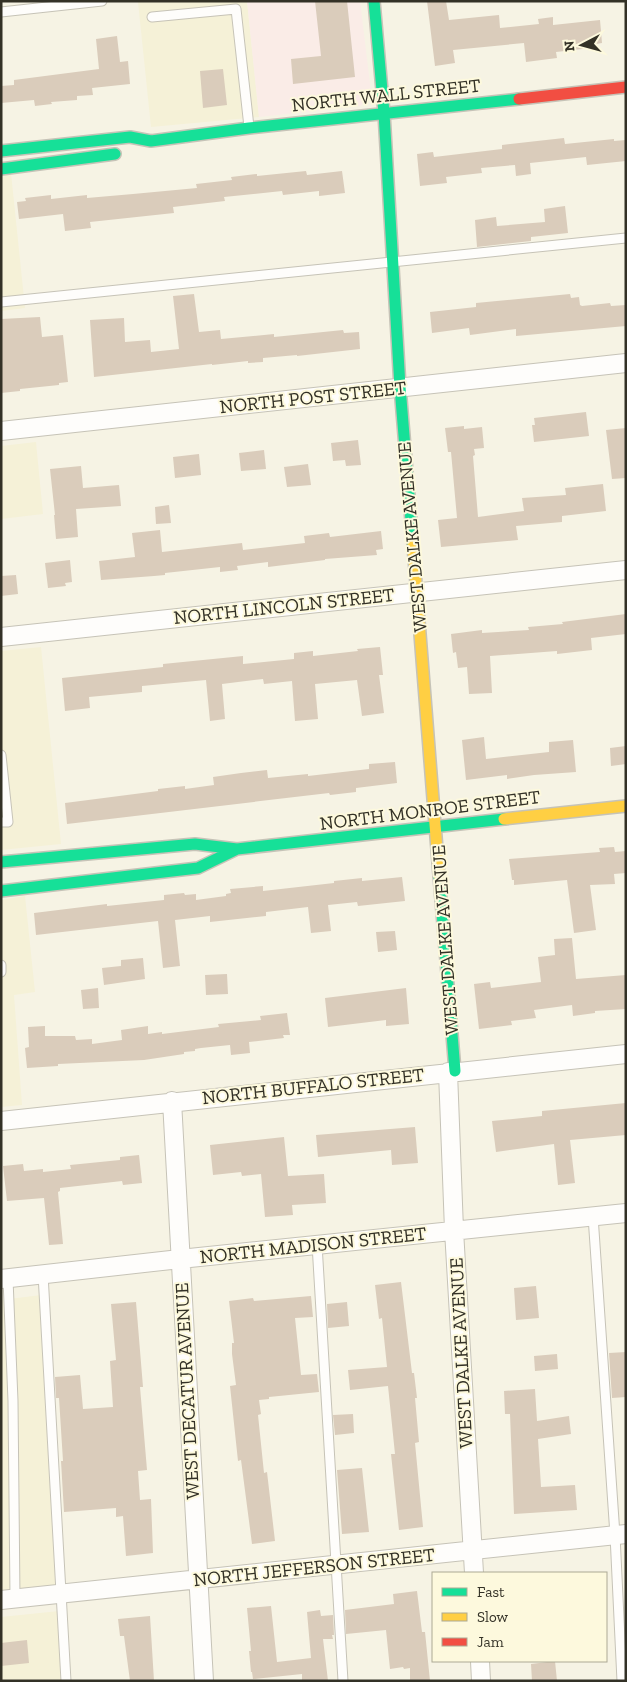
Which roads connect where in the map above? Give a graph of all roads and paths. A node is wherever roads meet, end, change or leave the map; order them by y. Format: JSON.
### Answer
{"nodes":[{"id":1,"x":102,"y":1,"type":"edge"},
{"id":2,"x":374,"y":1,"type":"edge"},
{"id":3,"x":1,"y":12,"type":"edge"},
{"id":4,"x":152,"y":17,"type":"dead end"},
{"id":5,"x":626,"y":87,"type":"edge"},
{"id":6,"x":384,"y":113,"type":"junction"},
{"id":7,"x":250,"y":128,"type":"junction"},
{"id":8,"x":151,"y":141,"type":"junction"},
{"id":9,"x":1,"y":150,"type":"edge"},
{"id":10,"x":1,"y":169,"type":"edge"},
{"id":11,"x":626,"y":238,"type":"edge"},
{"id":12,"x":393,"y":262,"type":"junction"},
{"id":13,"x":1,"y":302,"type":"edge"},
{"id":14,"x":626,"y":363,"type":"edge"},
{"id":15,"x":400,"y":387,"type":"junction"},
{"id":16,"x":1,"y":431,"type":"edge"},
{"id":17,"x":626,"y":570,"type":"edge"},
{"id":18,"x":416,"y":592,"type":"junction"},
{"id":19,"x":1,"y":637,"type":"edge"},
{"id":20,"x":1,"y":755,"type":"edge"},
{"id":21,"x":626,"y":806,"type":"edge"},
{"id":22,"x":1,"y":822,"type":"edge"},
{"id":23,"x":437,"y":828,"type":"junction"},
{"id":24,"x":237,"y":849,"type":"junction"},
{"id":25,"x":1,"y":862,"type":"edge"},
{"id":26,"x":1,"y":891,"type":"edge"},
{"id":27,"x":1,"y":966,"type":"edge"},
{"id":28,"x":1,"y":972,"type":"edge"},
{"id":29,"x":626,"y":1054,"type":"edge"},
{"id":30,"x":452,"y":1072,"type":"junction"},
{"id":31,"x":172,"y":1101,"type":"junction"},
{"id":32,"x":1,"y":1121,"type":"edge"},
{"id":33,"x":626,"y":1213,"type":"edge"},
{"id":34,"x":593,"y":1216,"type":"junction"},
{"id":35,"x":454,"y":1230,"type":"junction"},
{"id":36,"x":318,"y":1244,"type":"junction"},
{"id":37,"x":180,"y":1259,"type":"junction"},
{"id":38,"x":43,"y":1274,"type":"junction"},
{"id":39,"x":5,"y":1279,"type":"edge"},
{"id":40,"x":621,"y":1534,"type":"edge"},
{"id":41,"x":473,"y":1550,"type":"junction"},
{"id":42,"x":336,"y":1564,"type":"junction"},
{"id":43,"x":474,"y":1572,"type":"edge"},
{"id":44,"x":198,"y":1579,"type":"junction"},
{"id":45,"x":61,"y":1593,"type":"junction"},
{"id":46,"x":8,"y":1599,"type":"edge"},
{"id":47,"x":480,"y":1662,"type":"edge"},
{"id":48,"x":66,"y":1681,"type":"edge"},
{"id":49,"x":204,"y":1681,"type":"edge"},
{"id":50,"x":342,"y":1681,"type":"edge"},
{"id":51,"x":481,"y":1681,"type":"edge"},
{"id":52,"x":622,"y":1681,"type":"edge"}],
"edges":[{"from":1,"to":3,"type":"lane"},
{"from":2,"to":6,"type":"street","name":"WEST DALKE AVENUE"},
{"from":4,"to":7,"type":"lane"},
{"from":5,"to":6,"type":"street","name":"NORTH WALL STREET"},
{"from":6,"to":7,"type":"street","name":"NORTH WALL STREET"},
{"from":6,"to":12,"type":"street","name":"WEST DALKE AVENUE"},
{"from":7,"to":8,"type":"street","name":"NORTH WALL STREET"},
{"from":8,"to":9,"type":"street","name":"NORTH WALL STREET"},
{"from":8,"to":10,"type":"street","name":"NORTH WALL STREET"},
{"from":11,"to":12,"type":"lane"},
{"from":12,"to":13,"type":"lane"},
{"from":12,"to":15,"type":"street","name":"WEST DALKE AVENUE"},
{"from":14,"to":15,"type":"street","name":"NORTH POST STREET"},
{"from":15,"to":16,"type":"street","name":"NORTH POST STREET"},
{"from":15,"to":18,"type":"street","name":"WEST DALKE AVENUE"},
{"from":17,"to":18,"type":"street","name":"NORTH LINCOLN STREET"},
{"from":18,"to":19,"type":"street","name":"NORTH LINCOLN STREET"},
{"from":18,"to":23,"type":"street","name":"WEST DALKE AVENUE"},
{"from":20,"to":22,"type":"lane"},
{"from":21,"to":23,"type":"street","name":"NORTH MONROE STREET"},
{"from":23,"to":24,"type":"street","name":"NORTH MONROE STREET"},
{"from":23,"to":30,"type":"street","name":"WEST DALKE AVENUE"},
{"from":24,"to":25,"type":"street","name":"NORTH MONROE STREET"},
{"from":24,"to":26,"type":"street","name":"NORTH MONROE STREET"},
{"from":27,"to":28,"type":"lane"},
{"from":29,"to":30,"type":"street","name":"NORTH BUFFALO STREET"},
{"from":30,"to":31,"type":"street","name":"NORTH BUFFALO STREET"},
{"from":30,"to":35,"type":"street","name":"WEST DALKE AVENUE"},
{"from":31,"to":32,"type":"street","name":"NORTH BUFFALO STREET"},
{"from":31,"to":37,"type":"street","name":"WEST DECATUR AVENUE"},
{"from":33,"to":34,"type":"street","name":"NORTH MADISON STREET"},
{"from":34,"to":35,"type":"street","name":"NORTH MADISON STREET"},
{"from":34,"to":40,"type":"lane"},
{"from":35,"to":36,"type":"street","name":"NORTH MADISON STREET"},
{"from":35,"to":41,"type":"street","name":"WEST DALKE AVENUE"},
{"from":36,"to":37,"type":"street","name":"NORTH MADISON STREET"},
{"from":36,"to":42,"type":"lane"},
{"from":37,"to":38,"type":"street","name":"NORTH MADISON STREET"},
{"from":37,"to":44,"type":"street","name":"WEST DECATUR AVENUE"},
{"from":38,"to":39,"type":"street","name":"NORTH MADISON STREET"},
{"from":38,"to":45,"type":"lane"},
{"from":39,"to":46,"type":"lane"},
{"from":40,"to":41,"type":"street","name":"NORTH JEFFERSON STREET"},
{"from":40,"to":52,"type":"lane"},
{"from":41,"to":42,"type":"street","name":"NORTH JEFFERSON STREET"},
{"from":41,"to":43,"type":"street","name":"WEST DALKE AVENUE"},
{"from":42,"to":44,"type":"street","name":"NORTH JEFFERSON STREET"},
{"from":42,"to":50,"type":"lane"},
{"from":44,"to":45,"type":"street","name":"NORTH JEFFERSON STREET"},
{"from":44,"to":49,"type":"street","name":"WEST DECATUR AVENUE"},
{"from":45,"to":46,"type":"street","name":"NORTH JEFFERSON STREET"},
{"from":45,"to":48,"type":"lane"},
{"from":47,"to":51,"type":"street"}]}
